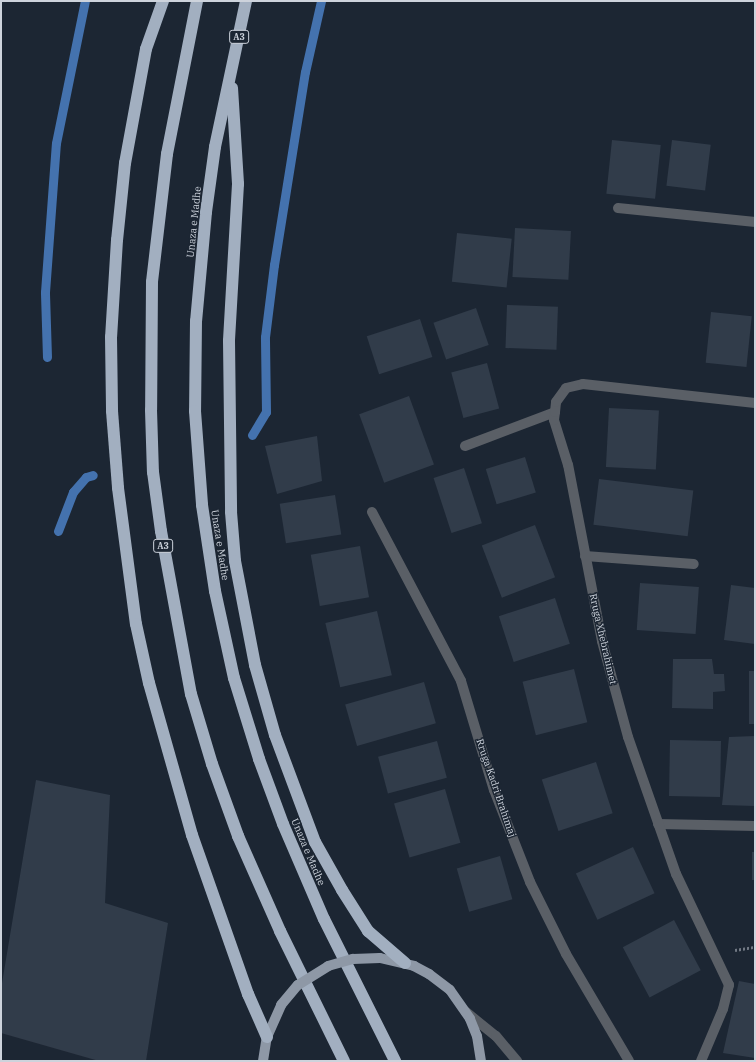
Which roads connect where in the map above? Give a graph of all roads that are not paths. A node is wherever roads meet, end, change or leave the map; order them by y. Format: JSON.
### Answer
{"nodes":[{"id":1,"x":162,"y":1,"type":"edge"},
{"id":2,"x":197,"y":1,"type":"edge"},
{"id":3,"x":246,"y":1,"type":"edge"},
{"id":4,"x":231,"y":73,"type":"junction"},
{"id":5,"x":618,"y":208,"type":"dead end"},
{"id":6,"x":755,"y":222,"type":"edge"},
{"id":7,"x":755,"y":403,"type":"edge"},
{"id":8,"x":555,"y":412,"type":"junction"},
{"id":9,"x":465,"y":446,"type":"dead end"},
{"id":10,"x":372,"y":512,"type":"dead end"},
{"id":11,"x":584,"y":556,"type":"junction"},
{"id":12,"x":694,"y":564,"type":"dead end"},
{"id":13,"x":658,"y":824,"type":"junction"},
{"id":14,"x":755,"y":826,"type":"edge"},
{"id":15,"x":405,"y":963,"type":"junction"},
{"id":16,"x":466,"y":1012,"type":"junction"},
{"id":17,"x":267,"y":1037,"type":"junction"},
{"id":18,"x":263,"y":1061,"type":"edge"},
{"id":19,"x":344,"y":1061,"type":"edge"},
{"id":20,"x":395,"y":1061,"type":"edge"},
{"id":21,"x":481,"y":1061,"type":"edge"},
{"id":22,"x":517,"y":1061,"type":"edge"},
{"id":23,"x":629,"y":1061,"type":"edge"},
{"id":24,"x":701,"y":1061,"type":"edge"}],
"edges":[{"from":1,"to":17,"type":"highway"},
{"from":2,"to":19,"type":"highway","number":"A3"},
{"from":3,"to":4,"type":"highway","name":"Unaza e Madhe","number":"A3"},
{"from":4,"to":15,"type":"highway"},
{"from":4,"to":20,"type":"highway","name":"Unaza e Madhe","number":"A3"},
{"from":5,"to":6,"type":"street"},
{"from":7,"to":8,"type":"street","name":"Rruga Xhebrahimet"},
{"from":8,"to":9,"type":"street"},
{"from":8,"to":11,"type":"street","name":"Rruga Xhebrahimet"},
{"from":10,"to":23,"type":"street","name":"Rruga Kadri Brahimaj"},
{"from":11,"to":12,"type":"street"},
{"from":11,"to":13,"type":"street","name":"Rruga Xhebrahimet"},
{"from":13,"to":14,"type":"street"},
{"from":13,"to":24,"type":"street","name":"Rruga Xhebrahimet"},
{"from":15,"to":16,"type":"main road"},
{"from":15,"to":17,"type":"main road","bridge":true},
{"from":16,"to":21,"type":"main road"},
{"from":16,"to":22,"type":"street"},
{"from":17,"to":18,"type":"main road"}]}
